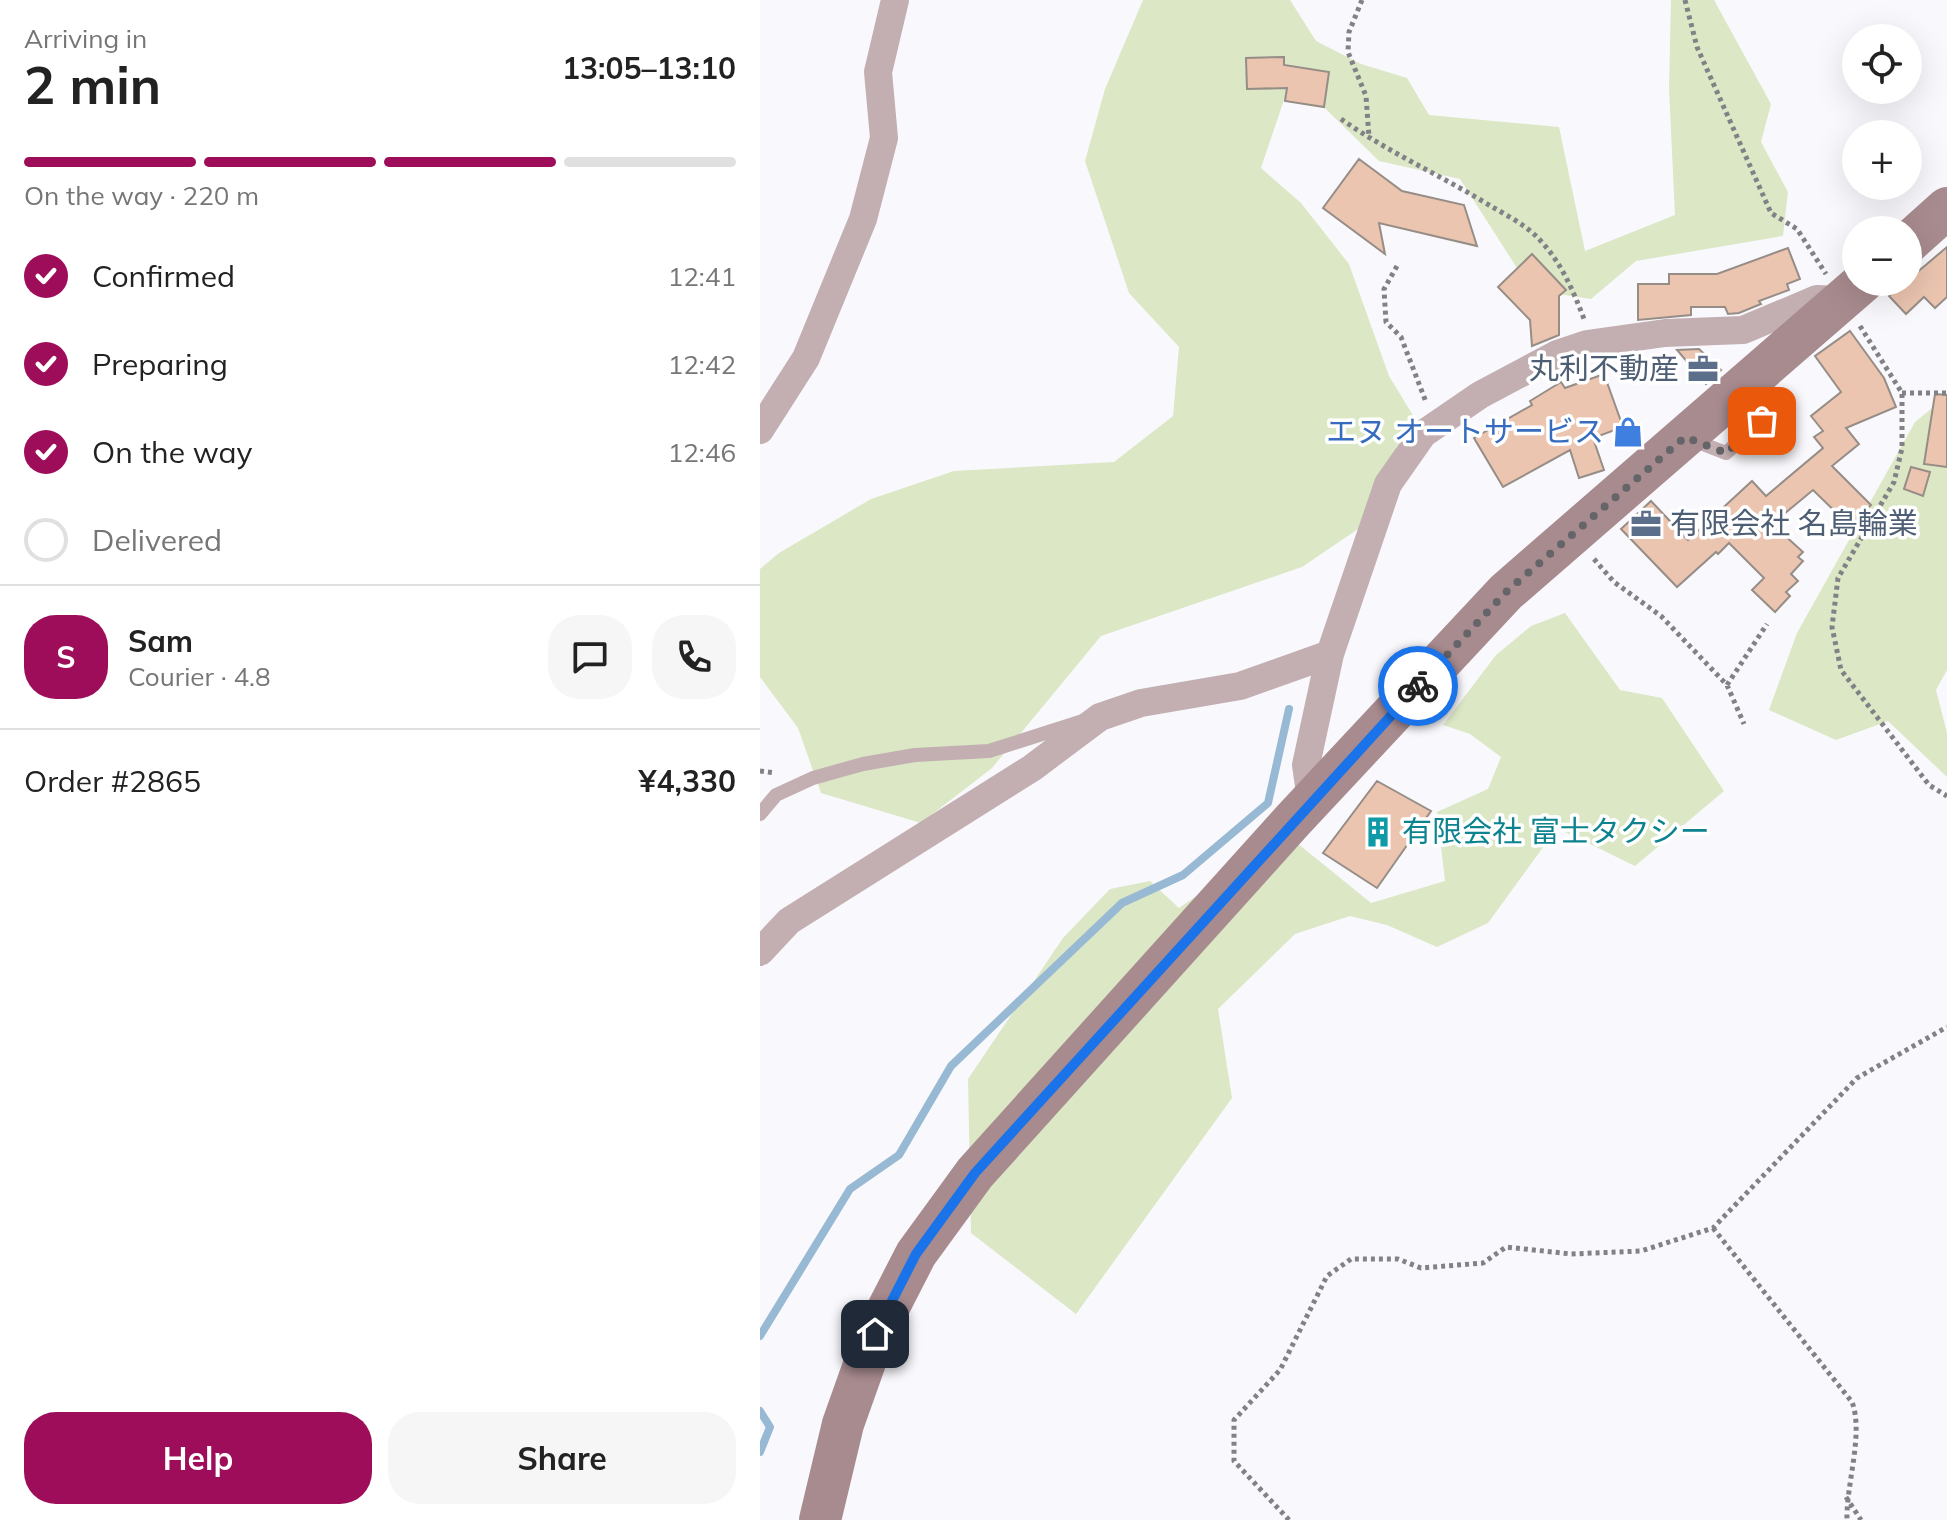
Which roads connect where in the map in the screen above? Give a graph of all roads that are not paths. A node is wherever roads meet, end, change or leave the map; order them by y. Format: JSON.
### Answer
{"nodes":[{"id":1,"x":895,"y":0,"type":"edge"},
{"id":2,"x":1947,"y":208,"type":"edge"},
{"id":3,"x":1922,"y":230,"type":"edge"},
{"id":4,"x":1842,"y":293,"type":"edge"},
{"id":5,"x":1847,"y":296,"type":"edge"},
{"id":6,"x":760,"y":430,"type":"edge"},
{"id":7,"x":1330,"y":654,"type":"junction"},
{"id":8,"x":1100,"y":717,"type":"junction"},
{"id":9,"x":1311,"y":800,"type":"junction"},
{"id":10,"x":760,"y":814,"type":"edge"},
{"id":11,"x":760,"y":952,"type":"edge"},
{"id":12,"x":820,"y":1520,"type":"edge"}],
"edges":[{"from":1,"to":6,"type":"street"},
{"from":2,"to":3,"type":"main road"},
{"from":4,"to":7,"type":"street"},
{"from":5,"to":9,"type":"main road"},
{"from":7,"to":8,"type":"street"},
{"from":7,"to":9,"type":"street"},
{"from":8,"to":10,"type":"lane"},
{"from":8,"to":11,"type":"street"},
{"from":9,"to":12,"type":"main road"}]}
